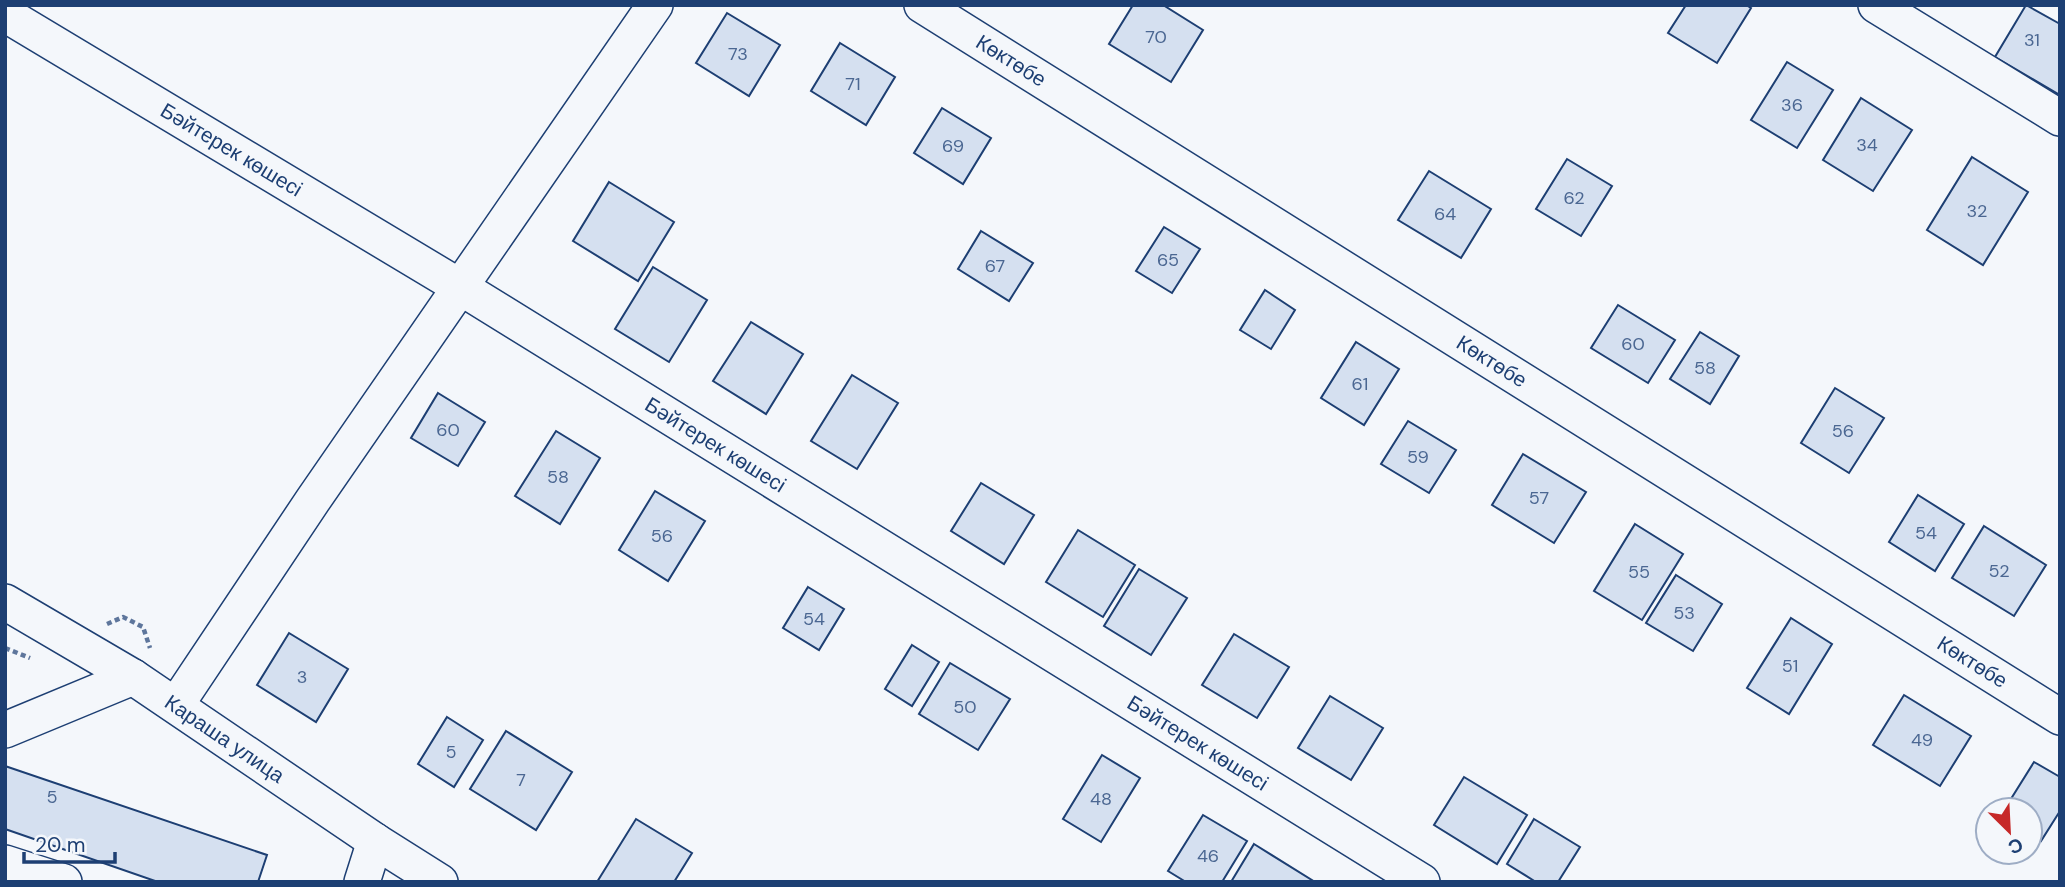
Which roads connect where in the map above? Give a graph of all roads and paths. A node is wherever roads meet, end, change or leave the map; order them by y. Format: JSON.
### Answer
{"nodes":[{"id":1,"x":655,"y":5,"type":"edge"},
{"id":2,"x":922,"y":5,"type":"edge"},
{"id":3,"x":1876,"y":5,"type":"edge"},
{"id":4,"x":5,"y":14,"type":"edge"},
{"id":5,"x":2060,"y":118,"type":"edge"},
{"id":6,"x":460,"y":287,"type":"junction"},
{"id":7,"x":5,"y":601,"type":"edge"},
{"id":8,"x":133,"y":677,"type":"junction"},
{"id":9,"x":176,"y":705,"type":"junction"},
{"id":10,"x":2060,"y":717,"type":"edge"},
{"id":11,"x":5,"y":730,"type":"edge"},
{"id":12,"x":375,"y":841,"type":"junction"},
{"id":13,"x":5,"y":863,"type":"edge"},
{"id":14,"x":64,"y":882,"type":"edge"},
{"id":15,"x":362,"y":882,"type":"edge"},
{"id":16,"x":440,"y":882,"type":"edge"},
{"id":17,"x":1422,"y":882,"type":"edge"}],
"edges":[{"from":1,"to":6,"type":"street"},
{"from":2,"to":10,"type":"street","name":"Көктөбе"},
{"from":3,"to":5,"type":"street"},
{"from":4,"to":6,"type":"street","name":"Бәйтерек көшесі"},
{"from":6,"to":9,"type":"street"},
{"from":6,"to":17,"type":"street","name":"Бәйтерек көшесі"},
{"from":7,"to":8,"type":"street","name":"Караша улица"},
{"from":8,"to":9,"type":"street","name":"Караша улица"},
{"from":8,"to":11,"type":"street"},
{"from":9,"to":12,"type":"street","name":"Караша улица"},
{"from":12,"to":15,"type":"street"},
{"from":12,"to":16,"type":"street","name":"Караша улица"},
{"from":13,"to":14,"type":"street"}]}
